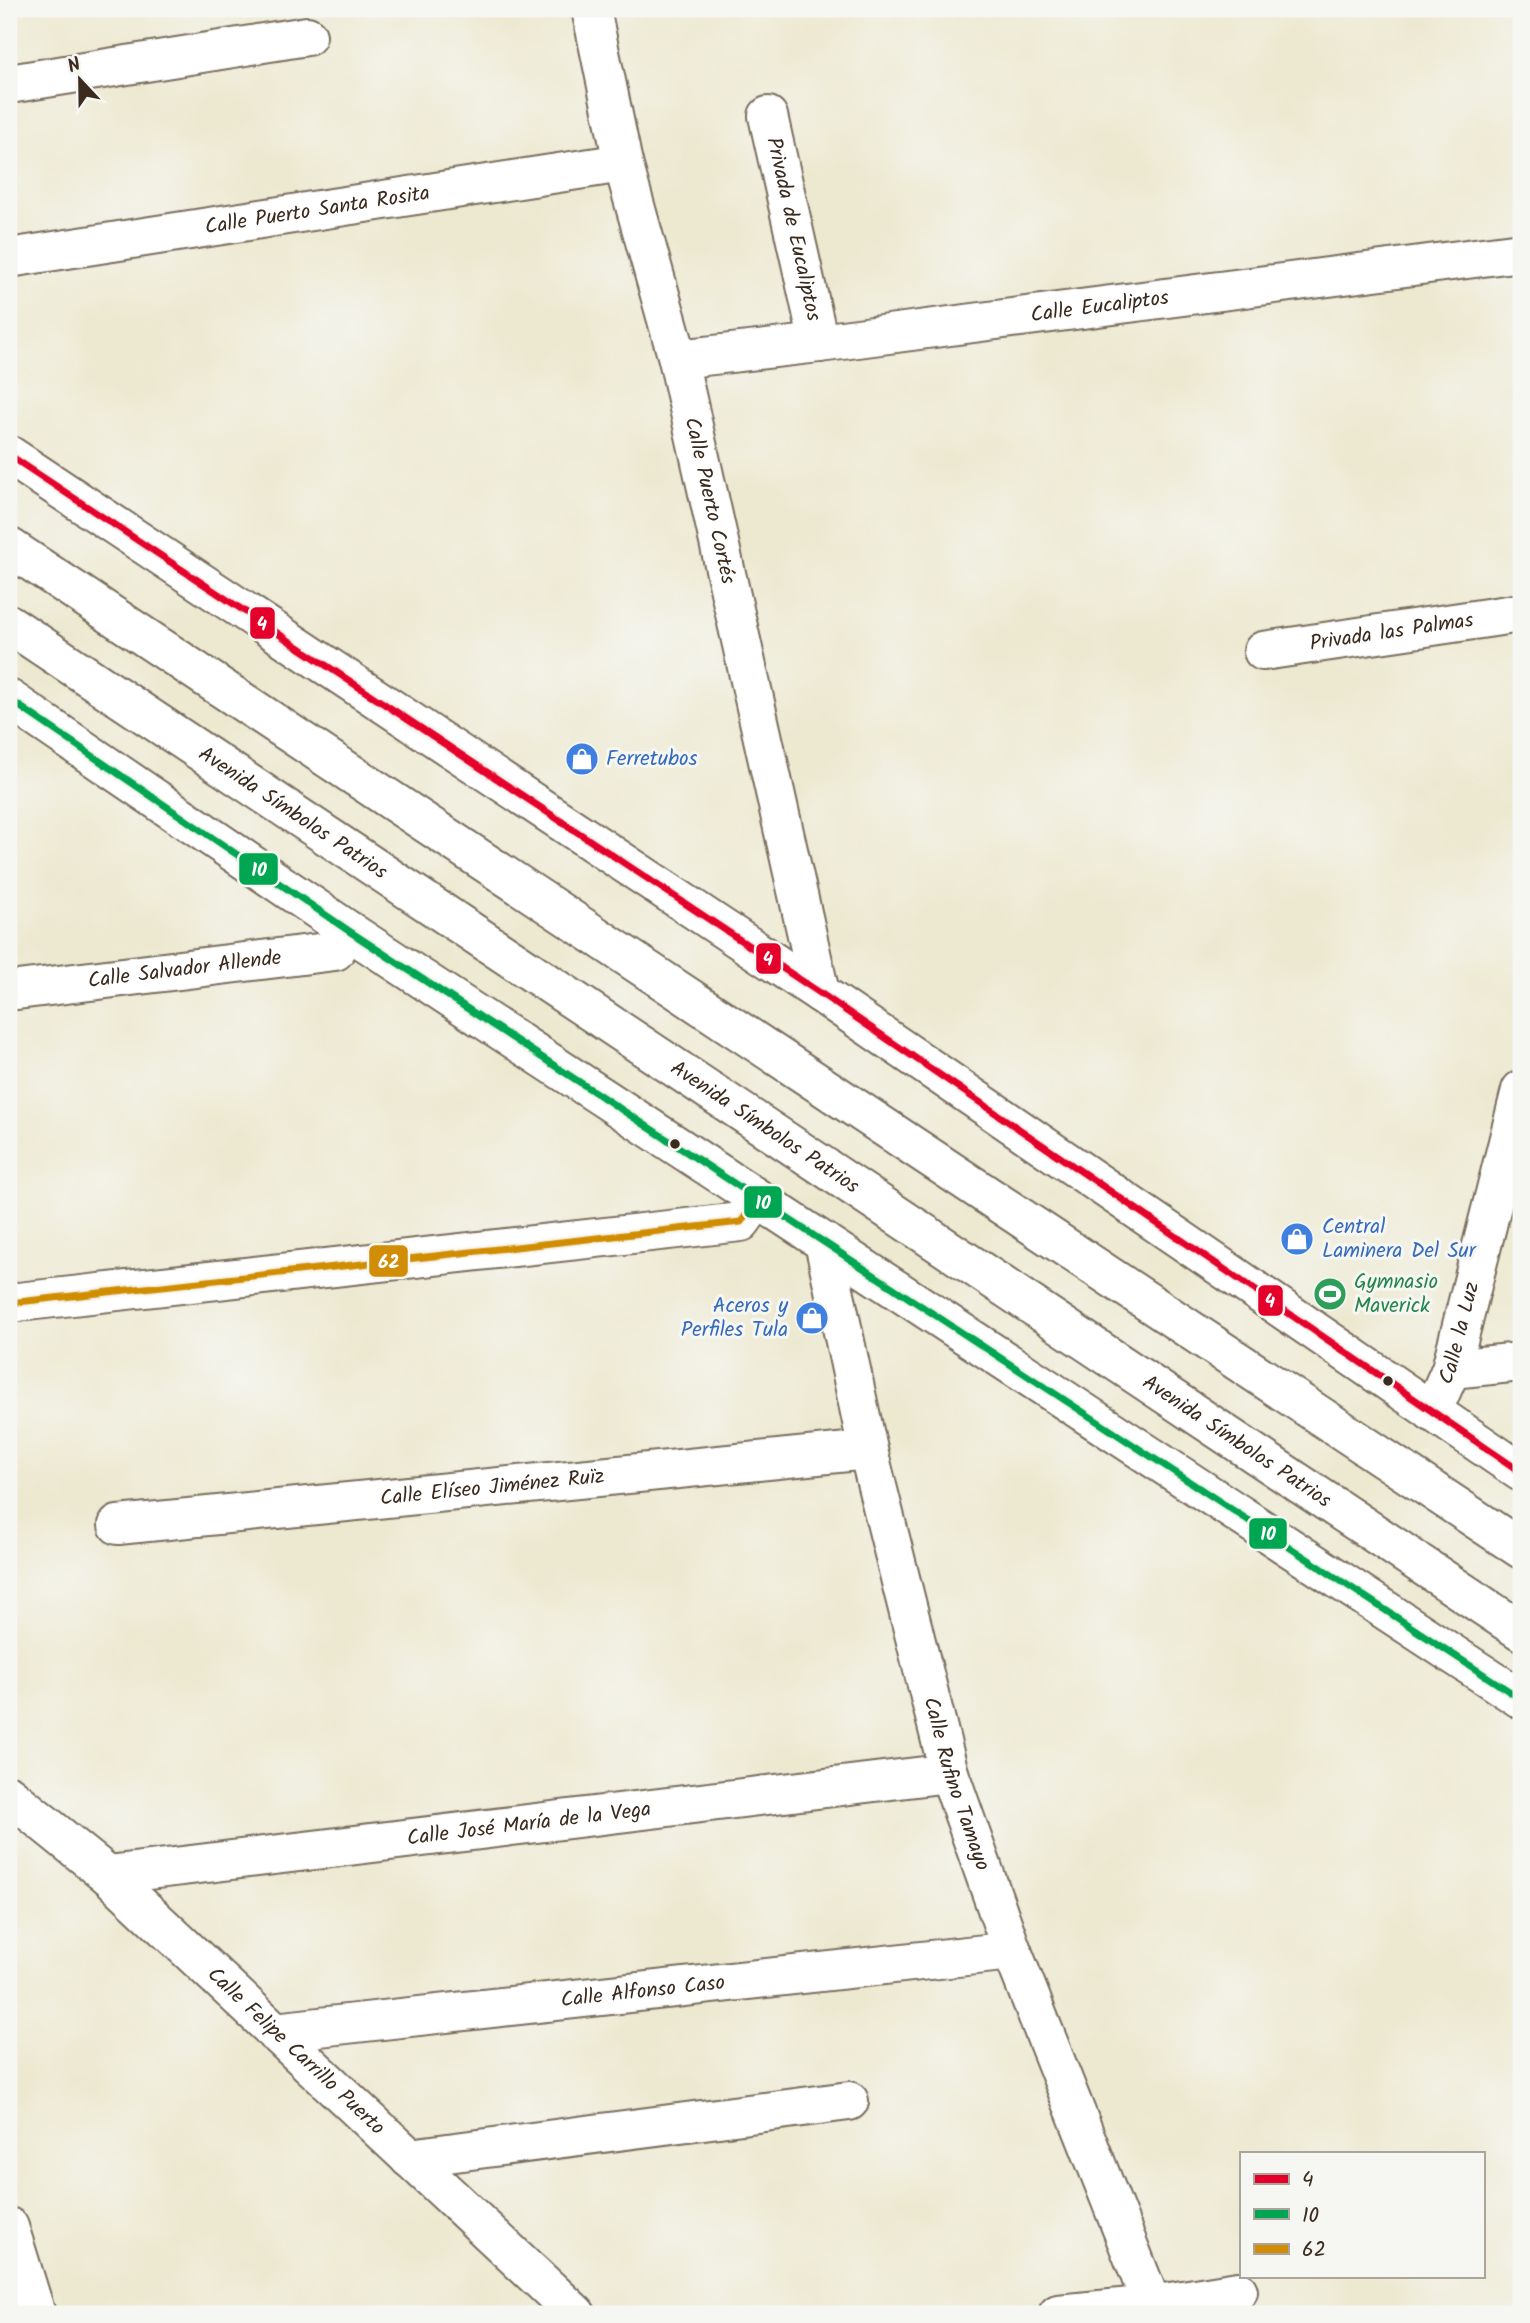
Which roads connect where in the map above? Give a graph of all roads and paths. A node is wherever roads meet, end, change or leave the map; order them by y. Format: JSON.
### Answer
{"nodes":[{"id":1,"x":591,"y":9,"type":"edge"},
{"id":2,"x":307,"y":36,"type":"dead end"},
{"id":3,"x":9,"y":84,"type":"edge"},
{"id":4,"x":768,"y":116,"type":"dead end"},
{"id":5,"x":623,"y":163,"type":"junction"},
{"id":6,"x":1521,"y":252,"type":"edge"},
{"id":7,"x":9,"y":258,"type":"edge"},
{"id":8,"x":819,"y":343,"type":"junction"},
{"id":9,"x":678,"y":359,"type":"junction"},
{"id":10,"x":9,"y":455,"type":"edge"},
{"id":11,"x":9,"y":547,"type":"edge"},
{"id":12,"x":1521,"y":613,"type":"edge"},
{"id":13,"x":9,"y":624,"type":"edge"},
{"id":14,"x":1263,"y":651,"type":"dead end"},
{"id":15,"x":9,"y":699,"type":"edge"},
{"id":16,"x":349,"y":931,"type":"junction"},
{"id":17,"x":9,"y":991,"type":"edge"},
{"id":18,"x":820,"y":993,"type":"junction"},
{"id":19,"x":1521,"y":1090,"type":"edge"},
{"id":20,"x":757,"y":1200,"type":"junction"},
{"id":21,"x":824,"y":1242,"type":"junction"},
{"id":22,"x":9,"y":1303,"type":"edge"},
{"id":23,"x":1521,"y":1362,"type":"edge"},
{"id":24,"x":1451,"y":1369,"type":"junction"},
{"id":25,"x":1432,"y":1412,"type":"junction"},
{"id":26,"x":868,"y":1450,"type":"junction"},
{"id":27,"x":1521,"y":1472,"type":"edge"},
{"id":28,"x":118,"y":1525,"type":"dead end"},
{"id":29,"x":1521,"y":1549,"type":"edge"},
{"id":30,"x":1521,"y":1631,"type":"edge"},
{"id":31,"x":1521,"y":1699,"type":"edge"},
{"id":32,"x":949,"y":1773,"type":"junction"},
{"id":33,"x":9,"y":1795,"type":"edge"},
{"id":34,"x":108,"y":1875,"type":"junction"},
{"id":35,"x":1012,"y":1951,"type":"junction"},
{"id":36,"x":274,"y":2032,"type":"junction"},
{"id":37,"x":849,"y":2101,"type":"dead end"},
{"id":38,"x":409,"y":2158,"type":"junction"},
{"id":39,"x":9,"y":2227,"type":"edge"},
{"id":40,"x":1238,"y":2291,"type":"dead end"},
{"id":41,"x":1152,"y":2305,"type":"junction"},
{"id":42,"x":36,"y":2314,"type":"edge"},
{"id":43,"x":576,"y":2314,"type":"edge"},
{"id":44,"x":1058,"y":2314,"type":"edge"}],
"edges":[{"from":1,"to":5,"type":"street","name":"Calle Puerto Cortés"},
{"from":2,"to":3,"type":"street"},
{"from":4,"to":8,"type":"street","name":"Privada de Eucaliptos"},
{"from":5,"to":7,"type":"street","name":"Calle Puerto Santa Rosita"},
{"from":5,"to":9,"type":"street","name":"Calle Puerto Cortés"},
{"from":6,"to":8,"type":"street","name":"Calle Eucaliptos"},
{"from":8,"to":9,"type":"street","name":"Calle Eucaliptos"},
{"from":9,"to":18,"type":"street","name":"Calle Puerto Cortés"},
{"from":10,"to":18,"type":"street"},
{"from":11,"to":29,"type":"street"},
{"from":12,"to":14,"type":"street","name":"Privada las Palmas"},
{"from":13,"to":30,"type":"street","name":"Avenida Símbolos Patrios"},
{"from":15,"to":16,"type":"street"},
{"from":16,"to":17,"type":"street","name":"Calle Salvador Allende"},
{"from":16,"to":20,"type":"street"},
{"from":18,"to":25,"type":"street"},
{"from":19,"to":24,"type":"street","name":"Calle la Luz"},
{"from":20,"to":21,"type":"street"},
{"from":20,"to":22,"type":"street"},
{"from":21,"to":26,"type":"street","name":"Calle Rufino Tamayo"},
{"from":21,"to":31,"type":"street"},
{"from":23,"to":24,"type":"street"},
{"from":24,"to":25,"type":"street","name":"Calle la Luz"},
{"from":25,"to":27,"type":"street"},
{"from":26,"to":28,"type":"street","name":"Calle Elíseo Jiménez Ruïz"},
{"from":26,"to":32,"type":"street","name":"Calle Rufino Tamayo"},
{"from":32,"to":34,"type":"street","name":"Calle José María de la Vega"},
{"from":32,"to":35,"type":"street","name":"Calle Rufino Tamayo"},
{"from":33,"to":34,"type":"street","name":"Calle Felipe Carrillo Puerto"},
{"from":34,"to":36,"type":"street","name":"Calle Felipe Carrillo Puerto"},
{"from":35,"to":36,"type":"street","name":"Calle Alfonso Caso"},
{"from":35,"to":41,"type":"street","name":"Calle Rufino Tamayo"},
{"from":36,"to":38,"type":"street","name":"Calle Felipe Carrillo Puerto"},
{"from":37,"to":38,"type":"street"},
{"from":38,"to":43,"type":"street","name":"Calle Felipe Carrillo Puerto"},
{"from":39,"to":42,"type":"street"},
{"from":40,"to":41,"type":"street"},
{"from":41,"to":44,"type":"street"}]}
